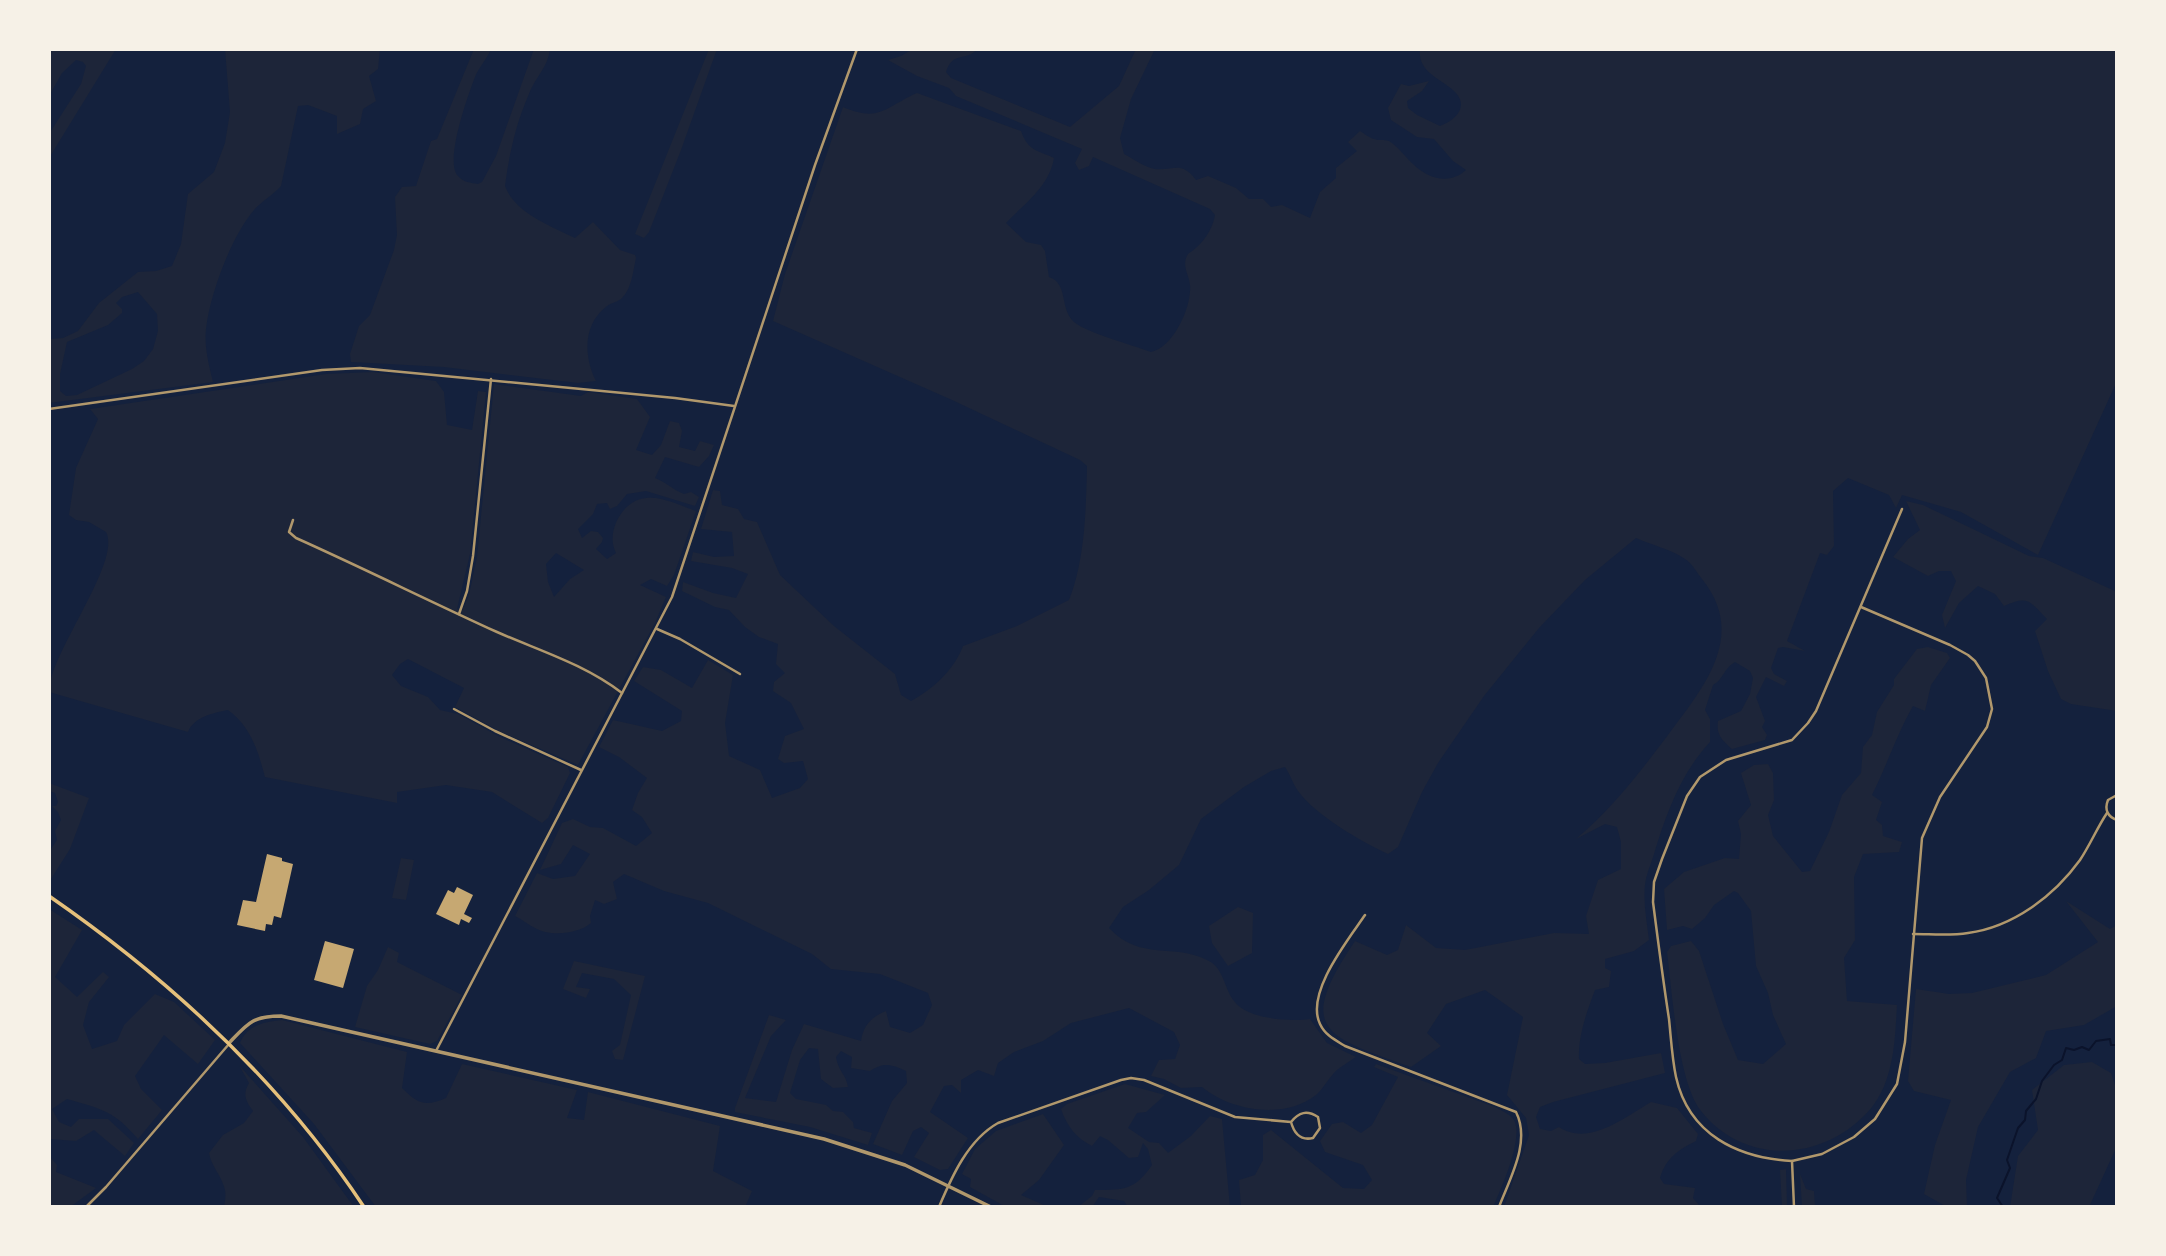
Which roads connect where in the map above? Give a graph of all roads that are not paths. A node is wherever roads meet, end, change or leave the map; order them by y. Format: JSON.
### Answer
{"nodes":[{"id":1,"x":857,"y":49,"type":"edge"},
{"id":2,"x":491,"y":380,"type":"junction"},
{"id":3,"x":735,"y":406,"type":"junction"},
{"id":4,"x":49,"y":409,"type":"edge"},
{"id":5,"x":1902,"y":509,"type":"dead end"},
{"id":6,"x":293,"y":520,"type":"dead end"},
{"id":7,"x":1861,"y":607,"type":"junction"},
{"id":8,"x":459,"y":614,"type":"junction"},
{"id":9,"x":657,"y":629,"type":"junction"},
{"id":10,"x":740,"y":674,"type":"dead end"},
{"id":11,"x":622,"y":693,"type":"junction"},
{"id":12,"x":454,"y":709,"type":"dead end"},
{"id":13,"x":581,"y":770,"type":"junction"},
{"id":14,"x":2117,"y":795,"type":"edge"},
{"id":15,"x":2107,"y":813,"type":"junction"},
{"id":16,"x":2117,"y":820,"type":"edge"},
{"id":17,"x":49,"y":896,"type":"edge"},
{"id":18,"x":1365,"y":915,"type":"dead end"},
{"id":19,"x":1913,"y":934,"type":"junction"},
{"id":20,"x":230,"y":1042,"type":"junction"},
{"id":21,"x":436,"y":1051,"type":"junction"},
{"id":22,"x":1291,"y":1122,"type":"junction"},
{"id":23,"x":1793,"y":1161,"type":"junction"},
{"id":24,"x":949,"y":1186,"type":"junction"},
{"id":25,"x":86,"y":1207,"type":"edge"},
{"id":26,"x":364,"y":1207,"type":"edge"},
{"id":27,"x":939,"y":1207,"type":"edge"},
{"id":28,"x":991,"y":1207,"type":"edge"},
{"id":29,"x":1499,"y":1207,"type":"edge"},
{"id":30,"x":1794,"y":1207,"type":"edge"}],
"edges":[{"from":1,"to":3,"type":"street"},
{"from":2,"to":3,"type":"street"},
{"from":2,"to":4,"type":"street"},
{"from":2,"to":8,"type":"street"},
{"from":3,"to":9,"type":"street"},
{"from":5,"to":7,"type":"street"},
{"from":6,"to":8,"type":"street"},
{"from":7,"to":19,"type":"street"},
{"from":7,"to":23,"type":"street"},
{"from":8,"to":11,"type":"street"},
{"from":9,"to":10,"type":"street"},
{"from":9,"to":11,"type":"street"},
{"from":11,"to":13,"type":"street"},
{"from":12,"to":13,"type":"street"},
{"from":13,"to":21,"type":"street"},
{"from":14,"to":15,"type":"street"},
{"from":15,"to":16,"type":"street"},
{"from":15,"to":19,"type":"street"},
{"from":17,"to":20,"type":"main road"},
{"from":18,"to":29,"type":"street"},
{"from":19,"to":23,"type":"street"},
{"from":20,"to":21,"type":"street"},
{"from":20,"to":25,"type":"street"},
{"from":20,"to":26,"type":"main road"},
{"from":21,"to":24,"type":"street"},
{"from":22,"to":22,"type":"street"},
{"from":22,"to":24,"type":"street"},
{"from":23,"to":30,"type":"street"},
{"from":24,"to":27,"type":"street"},
{"from":24,"to":28,"type":"street"}]}
